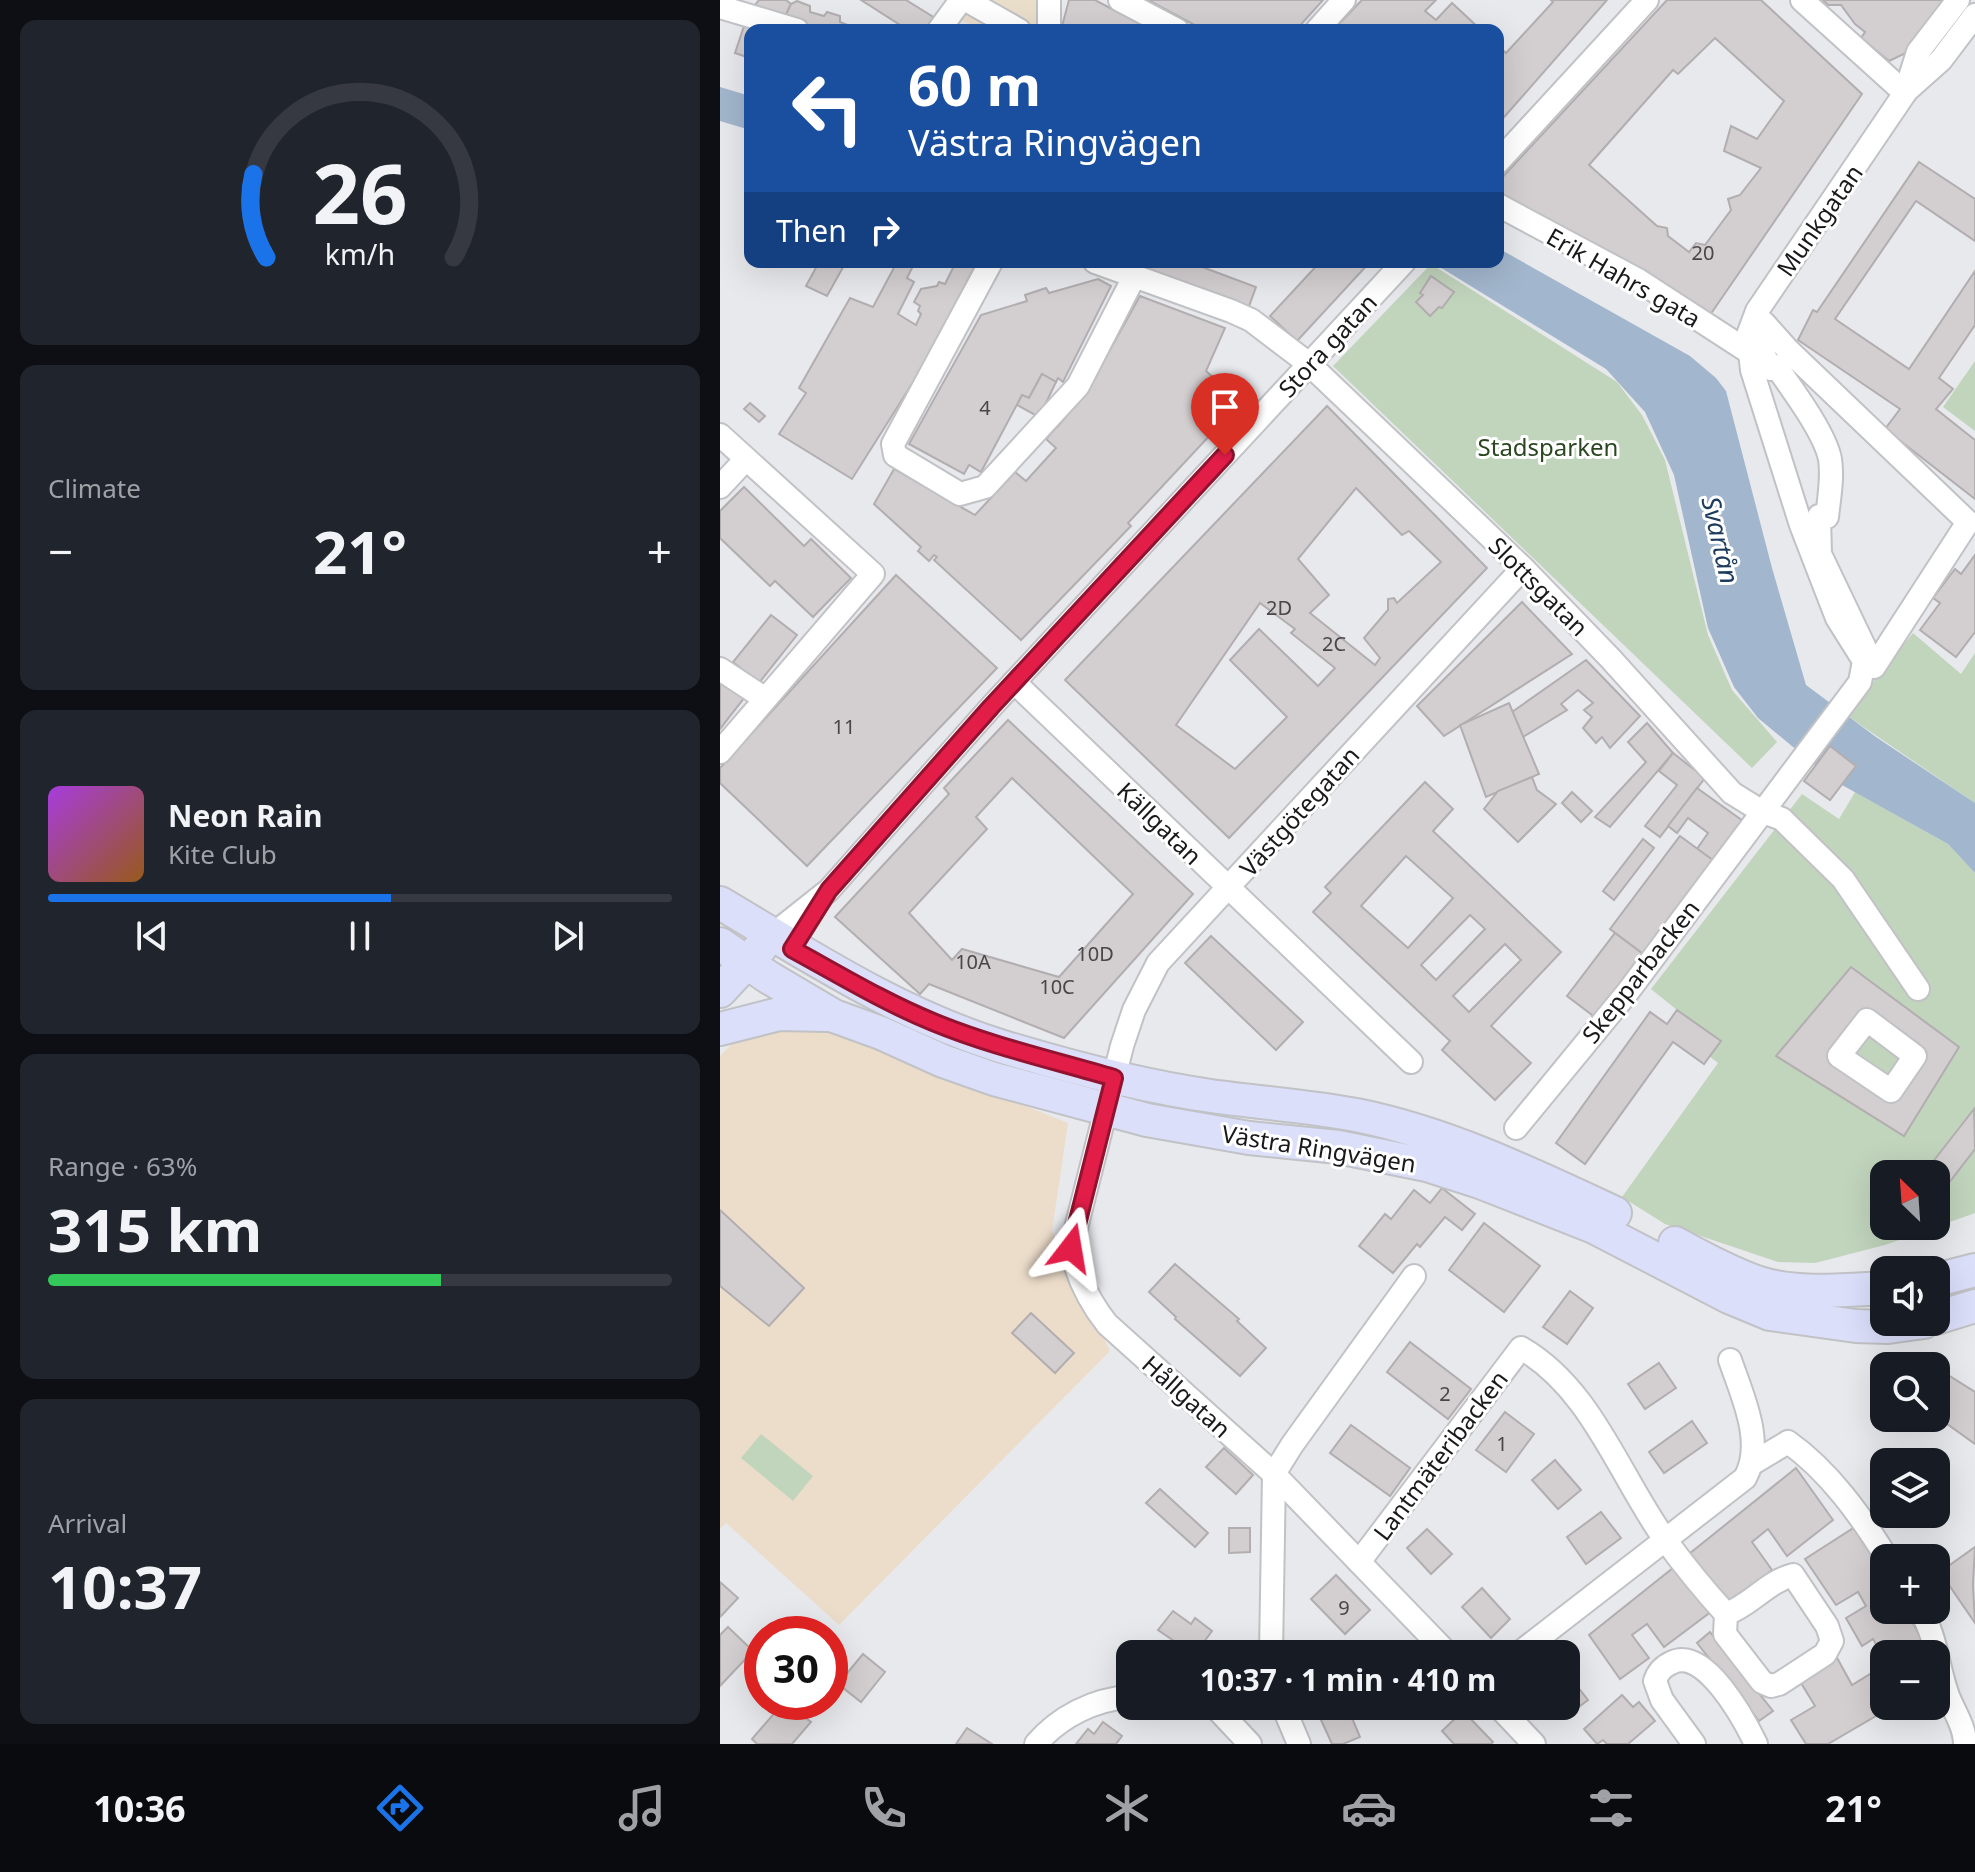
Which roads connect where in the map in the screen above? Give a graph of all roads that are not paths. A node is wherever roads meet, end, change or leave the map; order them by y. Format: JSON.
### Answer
{"nodes":[{"id":1,"x":964,"y":0,"type":"edge"},
{"id":2,"x":1049,"y":0,"type":"edge"},
{"id":3,"x":1120,"y":0,"type":"edge"},
{"id":4,"x":1344,"y":0,"type":"edge"},
{"id":5,"x":1647,"y":0,"type":"edge"},
{"id":6,"x":1802,"y":0,"type":"edge"},
{"id":7,"x":1958,"y":0,"type":"edge"},
{"id":8,"x":720,"y":7,"type":"edge"},
{"id":9,"x":1975,"y":15,"type":"edge"},
{"id":10,"x":777,"y":24,"type":"edge"},
{"id":11,"x":944,"y":24,"type":"edge"},
{"id":12,"x":1008,"y":24,"type":"edge"},
{"id":13,"x":1049,"y":24,"type":"edge"},
{"id":14,"x":1166,"y":24,"type":"edge"},
{"id":15,"x":1322,"y":24,"type":"edge"},
{"id":16,"x":1905,"y":93,"type":"junction"},
{"id":17,"x":1504,"y":155,"type":"edge"},
{"id":18,"x":1504,"y":208,"type":"edge"},
{"id":19,"x":988,"y":268,"type":"edge"},
{"id":20,"x":1113,"y":268,"type":"edge"},
{"id":21,"x":1398,"y":268,"type":"edge"},
{"id":22,"x":1135,"y":275,"type":"junction"},
{"id":23,"x":1749,"y":352,"type":"junction"},
{"id":24,"x":1309,"y":364,"type":"junction"},
{"id":25,"x":720,"y":435,"type":"edge"},
{"id":26,"x":746,"y":459,"type":"junction"},
{"id":27,"x":720,"y":487,"type":"edge"},
{"id":28,"x":1523,"y":568,"type":"junction"},
{"id":29,"x":1866,"y":660,"type":"junction"},
{"id":30,"x":720,"y":669,"type":"edge"},
{"id":31,"x":1014,"y":682,"type":"junction"},
{"id":32,"x":764,"y":698,"type":"junction"},
{"id":33,"x":720,"y":752,"type":"edge"},
{"id":34,"x":1761,"y":811,"type":"junction"},
{"id":35,"x":1228,"y":889,"type":"junction"},
{"id":36,"x":722,"y":908,"type":"edge"},
{"id":37,"x":720,"y":944,"type":"edge"},
{"id":38,"x":772,"y":957,"type":"junction"},
{"id":39,"x":1918,"y":989,"type":"dead end"},
{"id":40,"x":720,"y":991,"type":"edge"},
{"id":41,"x":834,"y":1016,"type":"junction"},
{"id":42,"x":720,"y":1028,"type":"edge"},
{"id":43,"x":1411,"y":1062,"type":"dead end"},
{"id":44,"x":1114,"y":1078,"type":"junction"},
{"id":45,"x":1105,"y":1110,"type":"junction"},
{"id":46,"x":1516,"y":1128,"type":"dead end"},
{"id":47,"x":1975,"y":1270,"type":"edge"},
{"id":48,"x":1414,"y":1276,"type":"dead end"},
{"id":49,"x":1950,"y":1276,"type":"edge"},
{"id":50,"x":1870,"y":1288,"type":"edge"},
{"id":51,"x":1975,"y":1306,"type":"edge"},
{"id":52,"x":1950,"y":1314,"type":"edge"},
{"id":53,"x":1870,"y":1326,"type":"edge"},
{"id":54,"x":1730,"y":1360,"type":"dead end"},
{"id":55,"x":1753,"y":1463,"type":"junction"},
{"id":56,"x":1274,"y":1474,"type":"junction"},
{"id":57,"x":1665,"y":1539,"type":"junction"},
{"id":58,"x":1878,"y":1544,"type":"edge"},
{"id":59,"x":1359,"y":1562,"type":"junction"},
{"id":60,"x":1726,"y":1614,"type":"junction"},
{"id":61,"x":1927,"y":1624,"type":"edge"},
{"id":62,"x":1271,"y":1640,"type":"edge"},
{"id":63,"x":1434,"y":1640,"type":"edge"},
{"id":64,"x":1536,"y":1640,"type":"edge"},
{"id":65,"x":1116,"y":1698,"type":"edge"},
{"id":66,"x":1227,"y":1720,"type":"edge"},
{"id":67,"x":1289,"y":1720,"type":"edge"},
{"id":68,"x":1511,"y":1720,"type":"edge"},
{"id":69,"x":1036,"y":1744,"type":"edge"},
{"id":70,"x":1250,"y":1744,"type":"edge"},
{"id":71,"x":1299,"y":1744,"type":"edge"},
{"id":72,"x":1534,"y":1744,"type":"edge"},
{"id":73,"x":1694,"y":1744,"type":"edge"},
{"id":74,"x":1756,"y":1744,"type":"edge"},
{"id":75,"x":1965,"y":1744,"type":"edge"}],
"edges":[{"from":1,"to":11,"type":"street"},
{"from":1,"to":12,"type":"street"},
{"from":2,"to":13,"type":"street"},
{"from":3,"to":14,"type":"street"},
{"from":4,"to":15,"type":"street"},
{"from":5,"to":17,"type":"street"},
{"from":6,"to":16,"type":"street"},
{"from":7,"to":16,"type":"street","name":"Munkgatan"},
{"from":8,"to":10,"type":"street"},
{"from":9,"to":16,"type":"street","name":"Munkgatan"},
{"from":16,"to":23,"type":"street","name":"Munkgatan"},
{"from":18,"to":23,"type":"street","name":"Erik Hahrs gata"},
{"from":19,"to":22,"type":"street"},
{"from":20,"to":22,"type":"street","name":"Slottsgatan"},
{"from":21,"to":24,"type":"street","name":"Stora gatan"},
{"from":22,"to":24,"type":"street","name":"Slottsgatan"},
{"from":23,"to":29,"type":"street"},
{"from":24,"to":28,"type":"street","name":"Slottsgatan"},
{"from":24,"to":31,"type":"street","name":"Stora gatan"},
{"from":25,"to":26,"type":"street"},
{"from":26,"to":27,"type":"street"},
{"from":26,"to":32,"type":"street"},
{"from":28,"to":34,"type":"street","name":"Slottsgatan"},
{"from":28,"to":35,"type":"street","name":"Västgötegatan"},
{"from":29,"to":29,"type":"street"},
{"from":29,"to":34,"type":"street","name":"Skepparbacken"},
{"from":30,"to":32,"type":"street"},
{"from":31,"to":35,"type":"street","name":"Källgatan"},
{"from":31,"to":38,"type":"street","name":"Stora gatan"},
{"from":32,"to":33,"type":"street"},
{"from":34,"to":39,"type":"street","name":"Slottsgatan"},
{"from":34,"to":46,"type":"street","name":"Skepparbacken"},
{"from":35,"to":43,"type":"street","name":"Källgatan"},
{"from":35,"to":44,"type":"street","name":"Västgötegatan"},
{"from":36,"to":38,"type":"main road"},
{"from":37,"to":38,"type":"main road","name":"Västra Ringvägen"},
{"from":38,"to":40,"type":"main road","name":"Stora gatan"},
{"from":38,"to":41,"type":"main road","name":"Västra Ringvägen"},
{"from":38,"to":42,"type":"main road","name":"Stora gatan"},
{"from":38,"to":44,"type":"main road","name":"Västra Ringvägen"},
{"from":41,"to":42,"type":"main road"},
{"from":41,"to":45,"type":"main road","name":"Västra Ringvägen"},
{"from":44,"to":45,"type":"street","name":"Hållgatan"},
{"from":44,"to":50,"type":"main road","name":"Västra Ringvägen"},
{"from":45,"to":53,"type":"main road","name":"Västra Ringvägen"},
{"from":45,"to":56,"type":"street","name":"Hållgatan"},
{"from":47,"to":49,"type":"main road"},
{"from":48,"to":56,"type":"street"},
{"from":51,"to":52,"type":"main road"},
{"from":54,"to":55,"type":"street"},
{"from":55,"to":57,"type":"street"},
{"from":55,"to":58,"type":"street"},
{"from":56,"to":59,"type":"street","name":"Hållgatan"},
{"from":56,"to":62,"type":"street"},
{"from":57,"to":59,"type":"street","name":"Lantmäteribacken"},
{"from":57,"to":60,"type":"street"},
{"from":57,"to":64,"type":"street"},
{"from":59,"to":63,"type":"street","name":"Hållgatan"},
{"from":60,"to":60,"type":"street"},
{"from":61,"to":75,"type":"street"},
{"from":65,"to":69,"type":"street"},
{"from":66,"to":70,"type":"street"},
{"from":67,"to":71,"type":"street"},
{"from":68,"to":72,"type":"street"},
{"from":73,"to":74,"type":"street"}]}
